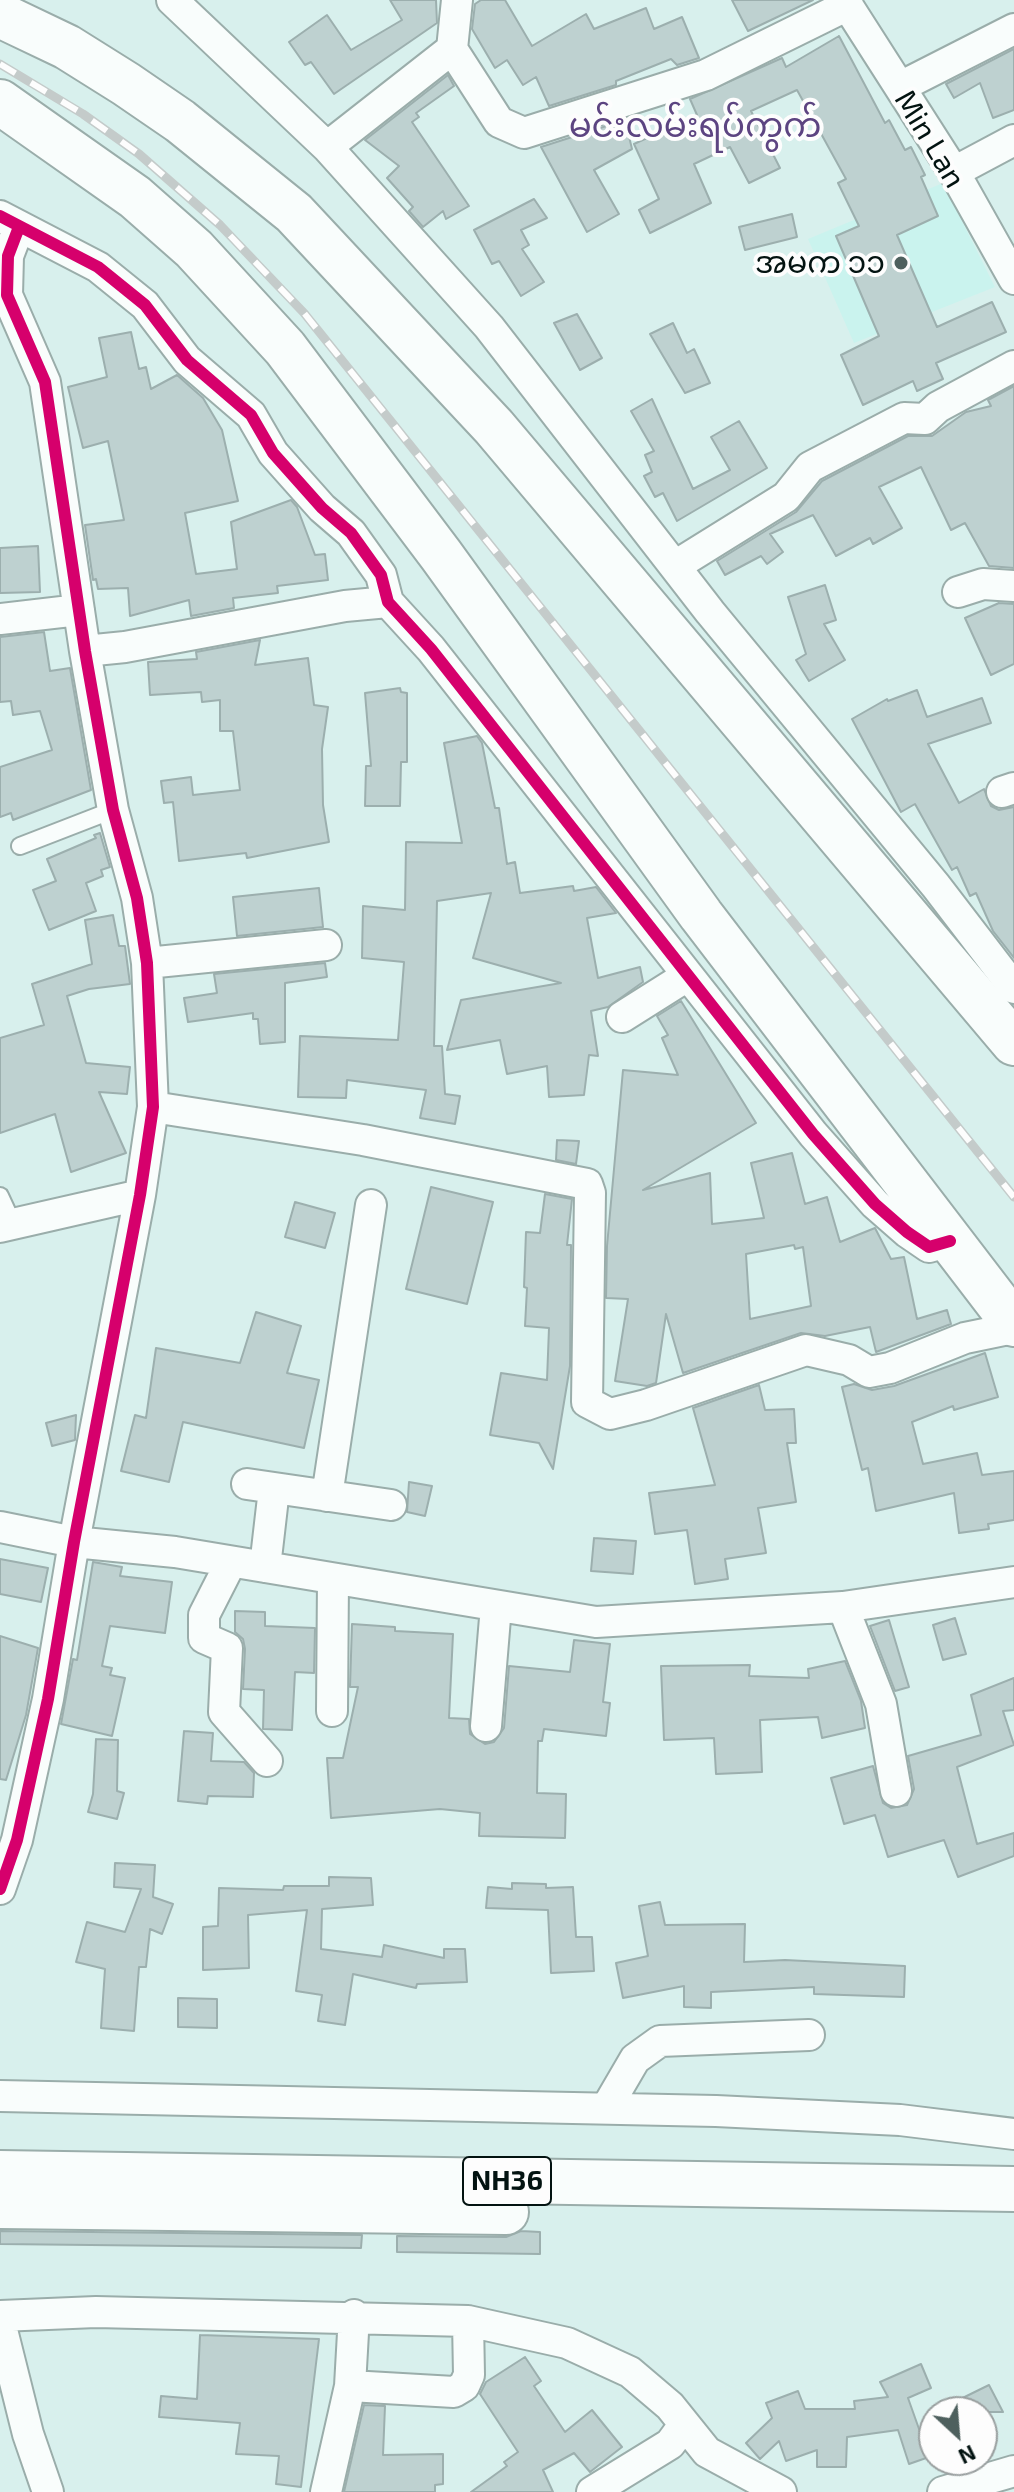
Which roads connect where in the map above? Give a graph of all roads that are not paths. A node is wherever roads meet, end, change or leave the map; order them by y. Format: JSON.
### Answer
{"nodes":[{"id":1,"x":172,"y":0,"type":"edge"},
{"id":2,"x":457,"y":0,"type":"edge"},
{"id":3,"x":846,"y":3,"type":"edge"},
{"id":4,"x":0,"y":15,"type":"edge"},
{"id":5,"x":1014,"y":29,"type":"edge"},
{"id":6,"x":452,"y":49,"type":"junction"},
{"id":7,"x":900,"y":87,"type":"junction"},
{"id":8,"x":0,"y":102,"type":"edge"},
{"id":9,"x":1014,"y":140,"type":"edge"},
{"id":10,"x":327,"y":147,"type":"junction"},
{"id":11,"x":954,"y":172,"type":"junction"},
{"id":12,"x":10,"y":222,"type":"edge"},
{"id":13,"x":1014,"y":279,"type":"edge"},
{"id":14,"x":1014,"y":366,"type":"edge"},
{"id":15,"x":675,"y":566,"type":"junction"},
{"id":16,"x":1014,"y":586,"type":"edge"},
{"id":17,"x":958,"y":592,"type":"dead end"},
{"id":18,"x":388,"y":602,"type":"junction"},
{"id":19,"x":79,"y":610,"type":"junction"},
{"id":20,"x":0,"y":619,"type":"edge"},
{"id":21,"x":85,"y":651,"type":"junction"},
{"id":22,"x":113,"y":810,"type":"junction"},
{"id":23,"x":20,"y":846,"type":"dead end"},
{"id":24,"x":920,"y":899,"type":"junction"},
{"id":25,"x":326,"y":945,"type":"dead end"},
{"id":26,"x":147,"y":963,"type":"junction"},
{"id":27,"x":687,"y":976,"type":"junction"},
{"id":28,"x":1014,"y":988,"type":"edge"},
{"id":29,"x":622,"y":1017,"type":"dead end"},
{"id":30,"x":1014,"y":1043,"type":"edge"},
{"id":31,"x":153,"y":1107,"type":"junction"},
{"id":32,"x":140,"y":1195,"type":"junction"},
{"id":33,"x":0,"y":1196,"type":"edge"},
{"id":34,"x":371,"y":1205,"type":"dead end"},
{"id":35,"x":7,"y":1225,"type":"edge"},
{"id":36,"x":950,"y":1241,"type":"junction"},
{"id":37,"x":1014,"y":1326,"type":"edge"},
{"id":38,"x":327,"y":1496,"type":"junction"},
{"id":39,"x":391,"y":1505,"type":"dead end"},
{"id":40,"x":0,"y":1527,"type":"edge"},
{"id":41,"x":74,"y":1542,"type":"junction"},
{"id":42,"x":231,"y":1562,"type":"junction"},
{"id":43,"x":265,"y":1567,"type":"junction"},
{"id":44,"x":333,"y":1579,"type":"junction"},
{"id":45,"x":1014,"y":1582,"type":"edge"},
{"id":46,"x":496,"y":1606,"type":"junction"},
{"id":47,"x":843,"y":1607,"type":"junction"},
{"id":48,"x":332,"y":1711,"type":"dead end"},
{"id":49,"x":486,"y":1726,"type":"dead end"},
{"id":50,"x":267,"y":1761,"type":"dead end"},
{"id":51,"x":896,"y":1791,"type":"dead end"},
{"id":52,"x":4,"y":1880,"type":"edge"},
{"id":53,"x":809,"y":2035,"type":"dead end"},
{"id":54,"x":0,"y":2096,"type":"edge"},
{"id":55,"x":607,"y":2107,"type":"junction"},
{"id":56,"x":1014,"y":2134,"type":"edge"},
{"id":57,"x":0,"y":2173,"type":"edge"},
{"id":58,"x":1014,"y":2189,"type":"edge"},
{"id":59,"x":0,"y":2206,"type":"edge"},
{"id":60,"x":1014,"y":2218,"type":"edge"},
{"id":61,"x":354,"y":2315,"type":"junction"},
{"id":62,"x":0,"y":2316,"type":"edge"},
{"id":63,"x":468,"y":2321,"type":"junction"},
{"id":64,"x":0,"y":2322,"type":"edge"},
{"id":65,"x":350,"y":2386,"type":"junction"},
{"id":66,"x":684,"y":2425,"type":"junction"},
{"id":67,"x":1014,"y":2471,"type":"edge"},
{"id":68,"x":48,"y":2492,"type":"edge"},
{"id":69,"x":326,"y":2492,"type":"edge"},
{"id":70,"x":592,"y":2492,"type":"edge"},
{"id":71,"x":781,"y":2492,"type":"edge"},
{"id":72,"x":943,"y":2492,"type":"edge"}],
"edges":[{"from":1,"to":10,"type":"street"},
{"from":2,"to":6,"type":"street"},
{"from":3,"to":6,"type":"street"},
{"from":3,"to":7,"type":"street","name":"Min Lan"},
{"from":4,"to":24,"type":"main road"},
{"from":5,"to":7,"type":"street"},
{"from":6,"to":10,"type":"street"},
{"from":7,"to":11,"type":"street","name":"Min Lan"},
{"from":8,"to":36,"type":"main road"},
{"from":9,"to":11,"type":"street"},
{"from":10,"to":15,"type":"street"},
{"from":11,"to":13,"type":"street","name":"Min Lan"},
{"from":12,"to":18,"type":"street"},
{"from":12,"to":19,"type":"street"},
{"from":14,"to":15,"type":"street"},
{"from":15,"to":24,"type":"street"},
{"from":16,"to":17,"type":"street"},
{"from":18,"to":21,"type":"street"},
{"from":18,"to":27,"type":"street"},
{"from":19,"to":20,"type":"street"},
{"from":19,"to":21,"type":"street"},
{"from":21,"to":22,"type":"street"},
{"from":22,"to":23,"type":"lane"},
{"from":22,"to":26,"type":"street"},
{"from":24,"to":28,"type":"street"},
{"from":24,"to":30,"type":"main road"},
{"from":25,"to":26,"type":"street"},
{"from":26,"to":31,"type":"street"},
{"from":27,"to":29,"type":"street"},
{"from":27,"to":36,"type":"street"},
{"from":31,"to":32,"type":"street"},
{"from":31,"to":37,"type":"street"},
{"from":32,"to":35,"type":"street"},
{"from":32,"to":41,"type":"street"},
{"from":33,"to":35,"type":"lane"},
{"from":34,"to":38,"type":"street"},
{"from":36,"to":37,"type":"main road"},
{"from":38,"to":39,"type":"street"},
{"from":38,"to":43,"type":"street"},
{"from":40,"to":41,"type":"street"},
{"from":41,"to":42,"type":"street"},
{"from":41,"to":52,"type":"street"},
{"from":42,"to":43,"type":"street"},
{"from":42,"to":50,"type":"street"},
{"from":43,"to":44,"type":"street"},
{"from":44,"to":46,"type":"street"},
{"from":44,"to":48,"type":"street"},
{"from":45,"to":47,"type":"street"},
{"from":46,"to":47,"type":"street"},
{"from":46,"to":49,"type":"street"},
{"from":47,"to":51,"type":"street"},
{"from":53,"to":55,"type":"street"},
{"from":54,"to":55,"type":"street"},
{"from":55,"to":56,"type":"street"},
{"from":57,"to":58,"type":"main road","number":"NH36"},
{"from":59,"to":60,"type":"main road","number":"NH36"},
{"from":61,"to":62,"type":"street"},
{"from":61,"to":63,"type":"street"},
{"from":61,"to":65,"type":"street"},
{"from":63,"to":65,"type":"street"},
{"from":63,"to":66,"type":"street"},
{"from":64,"to":68,"type":"street"},
{"from":65,"to":69,"type":"street"},
{"from":66,"to":70,"type":"street"},
{"from":66,"to":71,"type":"street"},
{"from":67,"to":72,"type":"street"}]}
